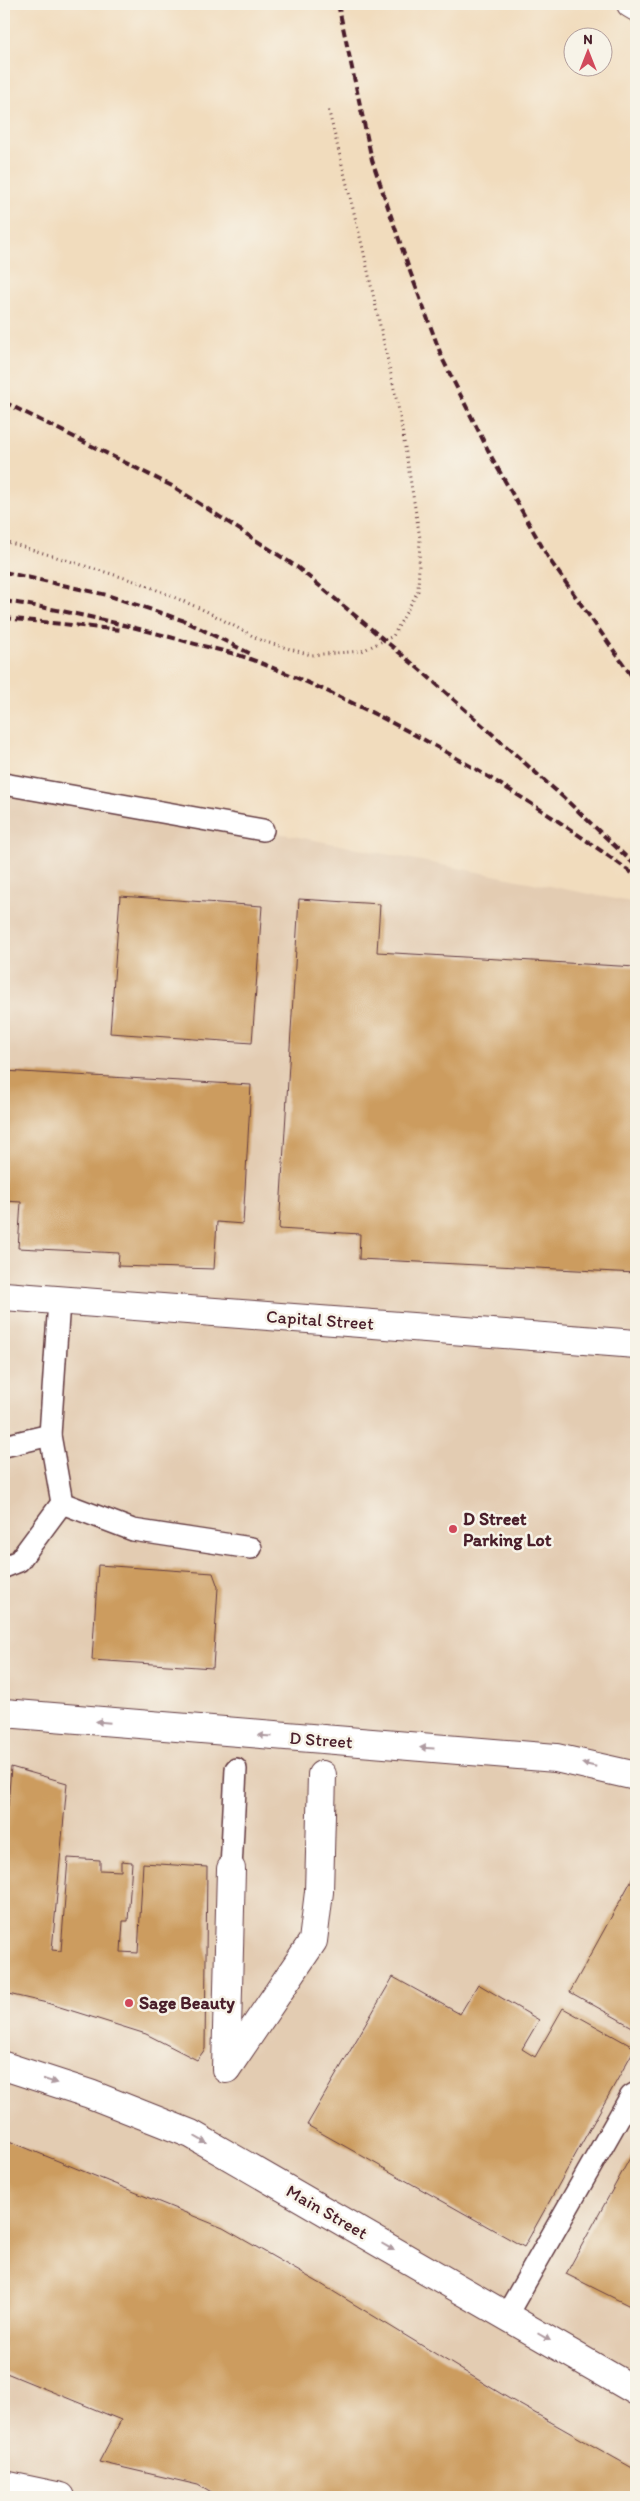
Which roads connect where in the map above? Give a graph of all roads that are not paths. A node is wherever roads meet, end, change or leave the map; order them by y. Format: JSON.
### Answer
{"nodes":[{"id":1,"x":631,"y":4,"type":"edge"},
{"id":2,"x":636,"y":7,"type":"edge"},
{"id":3,"x":4,"y":784,"type":"edge"},
{"id":4,"x":263,"y":830,"type":"dead end"},
{"id":5,"x":4,"y":1296,"type":"edge"},
{"id":6,"x":59,"y":1300,"type":"junction"},
{"id":7,"x":636,"y":1344,"type":"edge"},
{"id":8,"x":50,"y":1435,"type":"junction"},
{"id":9,"x":4,"y":1446,"type":"edge"},
{"id":10,"x":62,"y":1503,"type":"junction"},
{"id":11,"x":252,"y":1548,"type":"dead end"},
{"id":12,"x":4,"y":1567,"type":"edge"},
{"id":13,"x":4,"y":1713,"type":"edge"},
{"id":14,"x":236,"y":1769,"type":"dead end"},
{"id":15,"x":322,"y":1775,"type":"dead end"},
{"id":16,"x":636,"y":1776,"type":"edge"},
{"id":17,"x":231,"y":1869,"type":"joint"},
{"id":18,"x":4,"y":2066,"type":"edge"},
{"id":19,"x":636,"y":2093,"type":"edge"},
{"id":20,"x":506,"y":2316,"type":"junction"},
{"id":21,"x":636,"y":2391,"type":"edge"},
{"id":22,"x":4,"y":2485,"type":"edge"},
{"id":23,"x":61,"y":2497,"type":"edge"}],
"edges":[{"from":1,"to":2,"type":"main road"},
{"from":3,"to":4,"type":"lane"},
{"from":5,"to":6,"type":"main road","name":"Capital Street"},
{"from":6,"to":7,"type":"main road","name":"Capital Street"},
{"from":6,"to":8,"type":"lane"},
{"from":8,"to":9,"type":"lane"},
{"from":8,"to":10,"type":"lane"},
{"from":10,"to":11,"type":"lane"},
{"from":10,"to":12,"type":"lane"},
{"from":16,"to":13,"type":"main road","name":"D Street","one_way":true},
{"from":14,"to":17,"type":"lane"},
{"from":15,"to":17,"type":"main road"},
{"from":18,"to":20,"type":"main road","name":"Main Street","one_way":true},
{"from":19,"to":20,"type":"lane"},
{"from":20,"to":21,"type":"main road","name":"Main Street","one_way":true},
{"from":22,"to":23,"type":"main road"}]}
